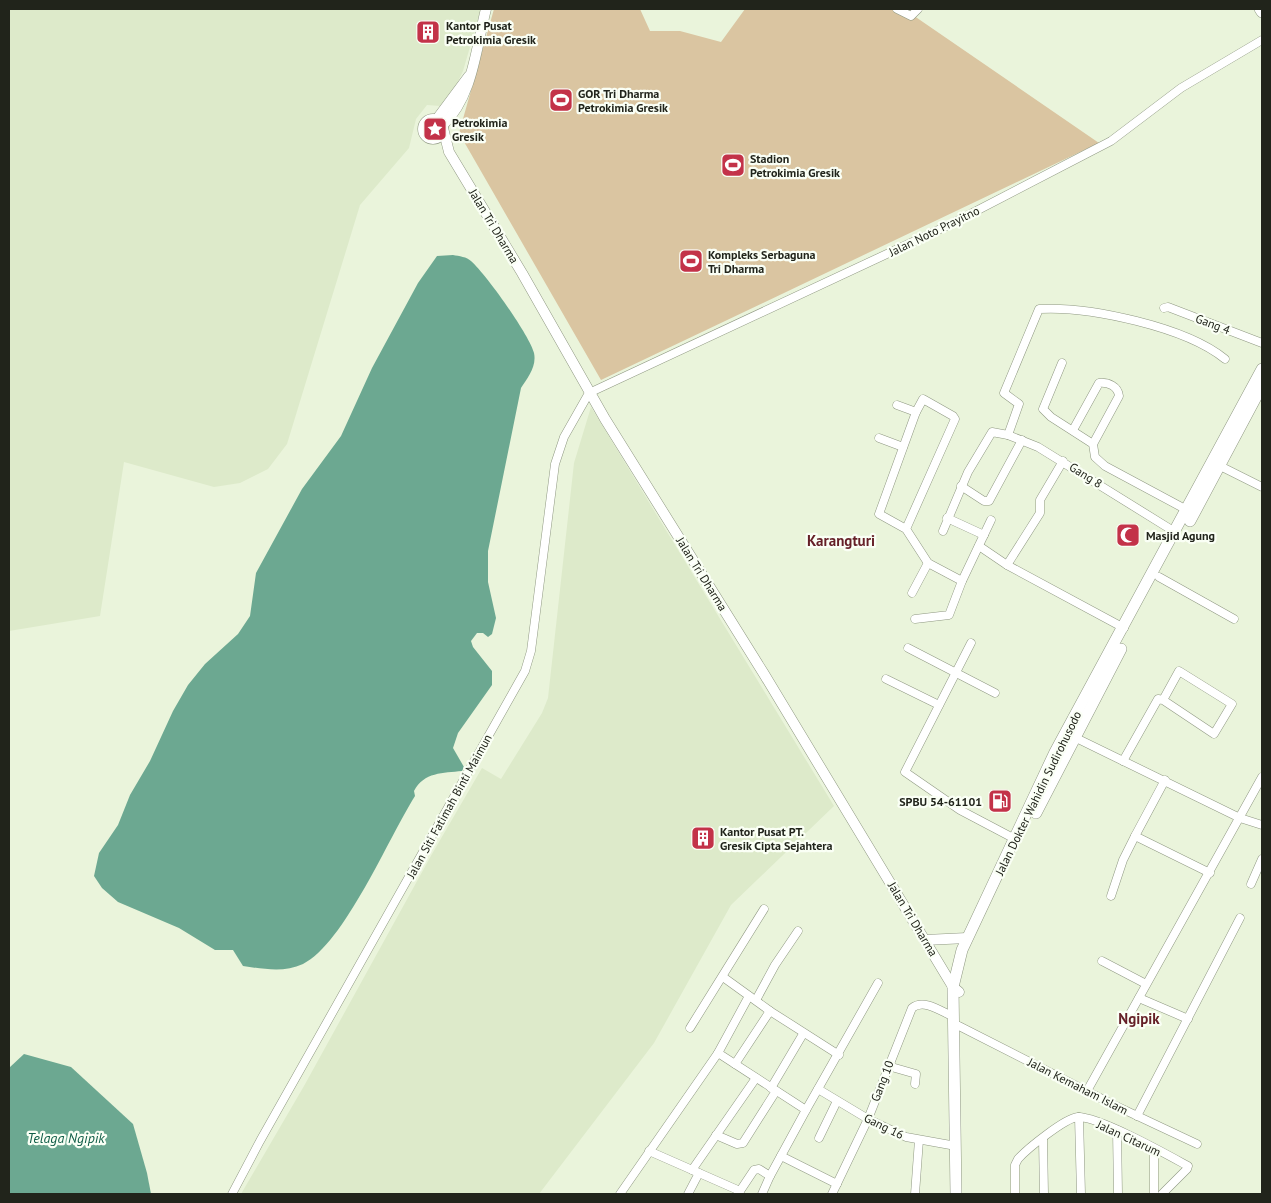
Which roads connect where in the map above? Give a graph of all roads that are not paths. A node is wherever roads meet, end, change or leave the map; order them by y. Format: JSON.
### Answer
{"nodes":[{"id":1,"x":486,"y":9,"type":"edge"},
{"id":2,"x":897,"y":9,"type":"edge"},
{"id":3,"x":918,"y":9,"type":"edge"},
{"id":4,"x":1260,"y":9,"type":"edge"},
{"id":5,"x":1262,"y":12,"type":"edge"},
{"id":6,"x":1262,"y":40,"type":"edge"},
{"id":7,"x":441,"y":124,"type":"junction"},
{"id":8,"x":431,"y":139,"type":"junction"},
{"id":9,"x":449,"y":152,"type":"junction"},
{"id":10,"x":1164,"y":308,"type":"dead end"},
{"id":11,"x":1262,"y":343,"type":"edge"},
{"id":12,"x":1225,"y":359,"type":"dead end"},
{"id":13,"x":1062,"y":363,"type":"dead end"},
{"id":14,"x":1262,"y":369,"type":"edge"},
{"id":15,"x":1262,"y":386,"type":"edge"},
{"id":16,"x":589,"y":393,"type":"junction"},
{"id":17,"x":897,"y":405,"type":"dead end"},
{"id":18,"x":916,"y":412,"type":"junction"},
{"id":19,"x":1073,"y":430,"type":"junction"},
{"id":20,"x":1008,"y":435,"type":"junction"},
{"id":21,"x":879,"y":438,"type":"dead end"},
{"id":22,"x":1022,"y":440,"type":"junction"},
{"id":23,"x":1093,"y":444,"type":"junction"},
{"id":24,"x":903,"y":447,"type":"junction"},
{"id":25,"x":1063,"y":461,"type":"junction"},
{"id":26,"x":1220,"y":466,"type":"junction"},
{"id":27,"x":961,"y":486,"type":"junction"},
{"id":28,"x":1262,"y":487,"type":"edge"},
{"id":29,"x":1190,"y":512,"type":"junction"},
{"id":30,"x":948,"y":518,"type":"junction"},
{"id":31,"x":991,"y":520,"type":"dead end"},
{"id":32,"x":906,"y":529,"type":"junction"},
{"id":33,"x":943,"y":532,"type":"dead end"},
{"id":34,"x":1175,"y":532,"type":"junction"},
{"id":35,"x":984,"y":535,"type":"junction"},
{"id":36,"x":979,"y":546,"type":"junction"},
{"id":37,"x":928,"y":564,"type":"junction"},
{"id":38,"x":1008,"y":565,"type":"junction"},
{"id":39,"x":1159,"y":577,"type":"junction"},
{"id":40,"x":962,"y":580,"type":"junction"},
{"id":41,"x":912,"y":593,"type":"dead end"},
{"id":42,"x":915,"y":619,"type":"dead end"},
{"id":43,"x":1234,"y":619,"type":"dead end"},
{"id":44,"x":1124,"y":628,"type":"junction"},
{"id":45,"x":971,"y":643,"type":"dead end"},
{"id":46,"x":908,"y":648,"type":"dead end"},
{"id":47,"x":956,"y":673,"type":"junction"},
{"id":48,"x":886,"y":679,"type":"dead end"},
{"id":49,"x":995,"y":693,"type":"dead end"},
{"id":50,"x":1163,"y":700,"type":"junction"},
{"id":51,"x":938,"y":705,"type":"junction"},
{"id":52,"x":1074,"y":737,"type":"junction"},
{"id":53,"x":1122,"y":761,"type":"junction"},
{"id":54,"x":1262,"y":777,"type":"edge"},
{"id":55,"x":1165,"y":780,"type":"junction"},
{"id":56,"x":1240,"y":818,"type":"junction"},
{"id":57,"x":1262,"y":825,"type":"edge"},
{"id":58,"x":1135,"y":836,"type":"junction"},
{"id":59,"x":1014,"y":839,"type":"junction"},
{"id":60,"x":1262,"y":859,"type":"edge"},
{"id":61,"x":1210,"y":873,"type":"junction"},
{"id":62,"x":1250,"y":884,"type":"dead end"},
{"id":63,"x":1111,"y":896,"type":"dead end"},
{"id":64,"x":764,"y":909,"type":"dead end"},
{"id":65,"x":1240,"y":918,"type":"dead end"},
{"id":66,"x":798,"y":931,"type":"dead end"},
{"id":67,"x":971,"y":938,"type":"junction"},
{"id":68,"x":925,"y":940,"type":"junction"},
{"id":69,"x":1102,"y":961,"type":"dead end"},
{"id":70,"x":723,"y":977,"type":"junction"},
{"id":71,"x":878,"y":983,"type":"dead end"},
{"id":72,"x":1146,"y":984,"type":"junction"},
{"id":73,"x":956,"y":989,"type":"junction"},
{"id":74,"x":753,"y":998,"type":"junction"},
{"id":75,"x":1138,"y":998,"type":"junction"},
{"id":76,"x":770,"y":1011,"type":"junction"},
{"id":77,"x":1188,"y":1019,"type":"junction"},
{"id":78,"x":956,"y":1022,"type":"junction"},
{"id":79,"x":690,"y":1028,"type":"dead end"},
{"id":80,"x":803,"y":1034,"type":"junction"},
{"id":81,"x":718,"y":1053,"type":"junction"},
{"id":82,"x":839,"y":1055,"type":"junction"},
{"id":83,"x":735,"y":1064,"type":"junction"},
{"id":84,"x":888,"y":1066,"type":"junction"},
{"id":85,"x":756,"y":1078,"type":"junction"},
{"id":86,"x":915,"y":1084,"type":"dead end"},
{"id":87,"x":773,"y":1089,"type":"junction"},
{"id":88,"x":818,"y":1089,"type":"junction"},
{"id":89,"x":1087,"y":1091,"type":"junction"},
{"id":90,"x":838,"y":1101,"type":"junction"},
{"id":91,"x":806,"y":1110,"type":"junction"},
{"id":92,"x":1137,"y":1116,"type":"junction"},
{"id":93,"x":1078,"y":1117,"type":"junction"},
{"id":94,"x":868,"y":1119,"type":"junction"},
{"id":95,"x":1117,"y":1130,"type":"junction"},
{"id":96,"x":716,"y":1135,"type":"junction"},
{"id":97,"x":819,"y":1138,"type":"dead end"},
{"id":98,"x":1042,"y":1139,"type":"junction"},
{"id":99,"x":919,"y":1140,"type":"junction"},
{"id":100,"x":1197,"y":1144,"type":"dead end"},
{"id":101,"x":956,"y":1146,"type":"junction"},
{"id":102,"x":1154,"y":1149,"type":"junction"},
{"id":103,"x":649,"y":1151,"type":"junction"},
{"id":104,"x":781,"y":1156,"type":"junction"},
{"id":105,"x":696,"y":1172,"type":"junction"},
{"id":106,"x":770,"y":1176,"type":"junction"},
{"id":107,"x":837,"y":1184,"type":"junction"},
{"id":108,"x":739,"y":1192,"type":"edge"},
{"id":109,"x":765,"y":1193,"type":"edge"},
{"id":110,"x":232,"y":1194,"type":"edge"},
{"id":111,"x":620,"y":1194,"type":"edge"},
{"id":112,"x":688,"y":1194,"type":"edge"},
{"id":113,"x":832,"y":1194,"type":"edge"},
{"id":114,"x":915,"y":1194,"type":"edge"},
{"id":115,"x":956,"y":1194,"type":"edge"},
{"id":116,"x":963,"y":1194,"type":"edge"},
{"id":117,"x":1014,"y":1194,"type":"edge"},
{"id":118,"x":1044,"y":1194,"type":"edge"},
{"id":119,"x":1082,"y":1194,"type":"edge"},
{"id":120,"x":1118,"y":1194,"type":"edge"},
{"id":121,"x":1154,"y":1194,"type":"edge"},
{"id":122,"x":1162,"y":1194,"type":"edge"}],
"edges":[{"from":1,"to":7,"type":"main road"},
{"from":2,"to":3,"type":"street"},
{"from":4,"to":5,"type":"highway"},
{"from":6,"to":16,"type":"street","name":"Jalan Noto Prayitno"},
{"from":7,"to":8,"type":"main road"},
{"from":7,"to":8,"type":"main road"},
{"from":7,"to":9,"type":"main road","name":"Jalan Tri Dharma"},
{"from":8,"to":9,"type":"main road","name":"Jalan Tri Dharma"},
{"from":9,"to":16,"type":"main road","name":"Jalan Tri Dharma"},
{"from":10,"to":11,"type":"street","name":"Gang 4"},
{"from":12,"to":20,"type":"street"},
{"from":13,"to":19,"type":"street"},
{"from":14,"to":29,"type":"highway","name":"Jalan Dokter Wahidin Sudirohusodo"},
{"from":15,"to":26,"type":"highway","name":"Jalan Dokter Wahidin Sudirohusodo"},
{"from":16,"to":68,"type":"main road","name":"Jalan Tri Dharma"},
{"from":16,"to":110,"type":"street","name":"Jalan Siti Fatimah Binti Maimun"},
{"from":17,"to":18,"type":"street"},
{"from":18,"to":24,"type":"street"},
{"from":18,"to":32,"type":"street"},
{"from":19,"to":23,"type":"street"},
{"from":19,"to":23,"type":"street"},
{"from":20,"to":22,"type":"street","name":"Gang 8"},
{"from":20,"to":27,"type":"street","name":"Gang 8"},
{"from":21,"to":24,"type":"street"},
{"from":22,"to":25,"type":"street","name":"Gang 8"},
{"from":22,"to":27,"type":"street"},
{"from":23,"to":29,"type":"street"},
{"from":24,"to":32,"type":"street"},
{"from":25,"to":34,"type":"street","name":"Gang 8"},
{"from":25,"to":38,"type":"street"},
{"from":26,"to":28,"type":"street"},
{"from":26,"to":29,"type":"highway","name":"Jalan Dokter Wahidin Sudirohusodo"},
{"from":27,"to":30,"type":"street"},
{"from":29,"to":34,"type":"highway","name":"Jalan Dokter Wahidin Sudirohusodo"},
{"from":29,"to":39,"type":"highway","name":"Jalan Dokter Wahidin Sudirohusodo"},
{"from":30,"to":33,"type":"street"},
{"from":30,"to":35,"type":"street"},
{"from":31,"to":35,"type":"street"},
{"from":32,"to":37,"type":"street"},
{"from":34,"to":44,"type":"highway","name":"Jalan Dokter Wahidin Sudirohusodo"},
{"from":35,"to":36,"type":"street"},
{"from":36,"to":38,"type":"street"},
{"from":36,"to":40,"type":"street"},
{"from":37,"to":40,"type":"street"},
{"from":37,"to":41,"type":"street"},
{"from":38,"to":44,"type":"street"},
{"from":39,"to":43,"type":"street"},
{"from":39,"to":52,"type":"highway","name":"Jalan Dokter Wahidin Sudirohusodo"},
{"from":40,"to":42,"type":"street"},
{"from":44,"to":59,"type":"highway","name":"Jalan Dokter Wahidin Sudirohusodo"},
{"from":45,"to":47,"type":"street"},
{"from":46,"to":47,"type":"street"},
{"from":47,"to":49,"type":"street"},
{"from":47,"to":51,"type":"street"},
{"from":48,"to":51,"type":"street"},
{"from":50,"to":50,"type":"street"},
{"from":50,"to":53,"type":"street"},
{"from":51,"to":59,"type":"street"},
{"from":52,"to":53,"type":"street"},
{"from":52,"to":67,"type":"highway","name":"Jalan Dokter Wahidin Sudirohusodo"},
{"from":53,"to":55,"type":"street"},
{"from":54,"to":56,"type":"street"},
{"from":55,"to":56,"type":"street"},
{"from":55,"to":58,"type":"street"},
{"from":56,"to":57,"type":"street"},
{"from":56,"to":61,"type":"street"},
{"from":58,"to":61,"type":"street"},
{"from":58,"to":63,"type":"street"},
{"from":59,"to":67,"type":"highway","name":"Jalan Dokter Wahidin Sudirohusodo"},
{"from":60,"to":62,"type":"street"},
{"from":61,"to":72,"type":"street"},
{"from":64,"to":70,"type":"street"},
{"from":65,"to":77,"type":"street"},
{"from":66,"to":74,"type":"street"},
{"from":67,"to":68,"type":"main road"},
{"from":67,"to":73,"type":"highway","name":"Jalan Dokter Wahidin Sudirohusodo"},
{"from":68,"to":73,"type":"main road","name":"Jalan Tri Dharma"},
{"from":69,"to":72,"type":"street"},
{"from":70,"to":74,"type":"street"},
{"from":70,"to":79,"type":"street"},
{"from":71,"to":82,"type":"street"},
{"from":72,"to":75,"type":"street"},
{"from":73,"to":78,"type":"highway","name":"Jalan Dokter Wahidin Sudirohusodo"},
{"from":74,"to":76,"type":"street"},
{"from":74,"to":81,"type":"street"},
{"from":75,"to":77,"type":"street"},
{"from":75,"to":89,"type":"street"},
{"from":76,"to":80,"type":"street"},
{"from":76,"to":83,"type":"street"},
{"from":77,"to":92,"type":"street"},
{"from":78,"to":84,"type":"street","name":"Gang 10"},
{"from":78,"to":89,"type":"street","name":"Jalan Kemaham Islam"},
{"from":78,"to":101,"type":"highway","name":"Jalan Dokter Wahidin Sudirohusodo"},
{"from":78,"to":116,"type":"highway","name":"Jalan Dokter Wahidin Sudirohusodo"},
{"from":80,"to":82,"type":"street"},
{"from":80,"to":87,"type":"street"},
{"from":81,"to":83,"type":"street"},
{"from":81,"to":103,"type":"street"},
{"from":82,"to":88,"type":"street"},
{"from":83,"to":85,"type":"street"},
{"from":84,"to":86,"type":"street"},
{"from":84,"to":94,"type":"street","name":"Gang 10"},
{"from":85,"to":87,"type":"street"},
{"from":85,"to":96,"type":"street"},
{"from":87,"to":91,"type":"street"},
{"from":87,"to":96,"type":"street"},
{"from":88,"to":90,"type":"street","name":"Gang 16"},
{"from":88,"to":91,"type":"street"},
{"from":89,"to":92,"type":"street","name":"Jalan Kemaham Islam"},
{"from":90,"to":94,"type":"street","name":"Gang 16"},
{"from":90,"to":97,"type":"street"},
{"from":91,"to":104,"type":"street"},
{"from":92,"to":100,"type":"street","name":"Jalan Kemaham Islam"},
{"from":93,"to":95,"type":"street","name":"Jalan Citarum"},
{"from":93,"to":98,"type":"street"},
{"from":93,"to":119,"type":"street"},
{"from":94,"to":99,"type":"street","name":"Gang 16"},
{"from":94,"to":107,"type":"street","name":"Gang 10"},
{"from":95,"to":102,"type":"street","name":"Jalan Citarum"},
{"from":95,"to":120,"type":"street"},
{"from":96,"to":105,"type":"street"},
{"from":98,"to":117,"type":"street"},
{"from":98,"to":118,"type":"street"},
{"from":99,"to":101,"type":"street","name":"Gang 16"},
{"from":99,"to":114,"type":"street"},
{"from":101,"to":115,"type":"highway","name":"Jalan Dokter Wahidin Sudirohusodo"},
{"from":102,"to":121,"type":"street"},
{"from":102,"to":122,"type":"street","name":"Jalan Citarum"},
{"from":103,"to":105,"type":"street"},
{"from":103,"to":111,"type":"street"},
{"from":104,"to":106,"type":"street"},
{"from":104,"to":107,"type":"street"},
{"from":105,"to":108,"type":"street"},
{"from":105,"to":112,"type":"street"},
{"from":106,"to":108,"type":"street"},
{"from":106,"to":109,"type":"street"},
{"from":107,"to":113,"type":"street","name":"Gang 10"}]}
